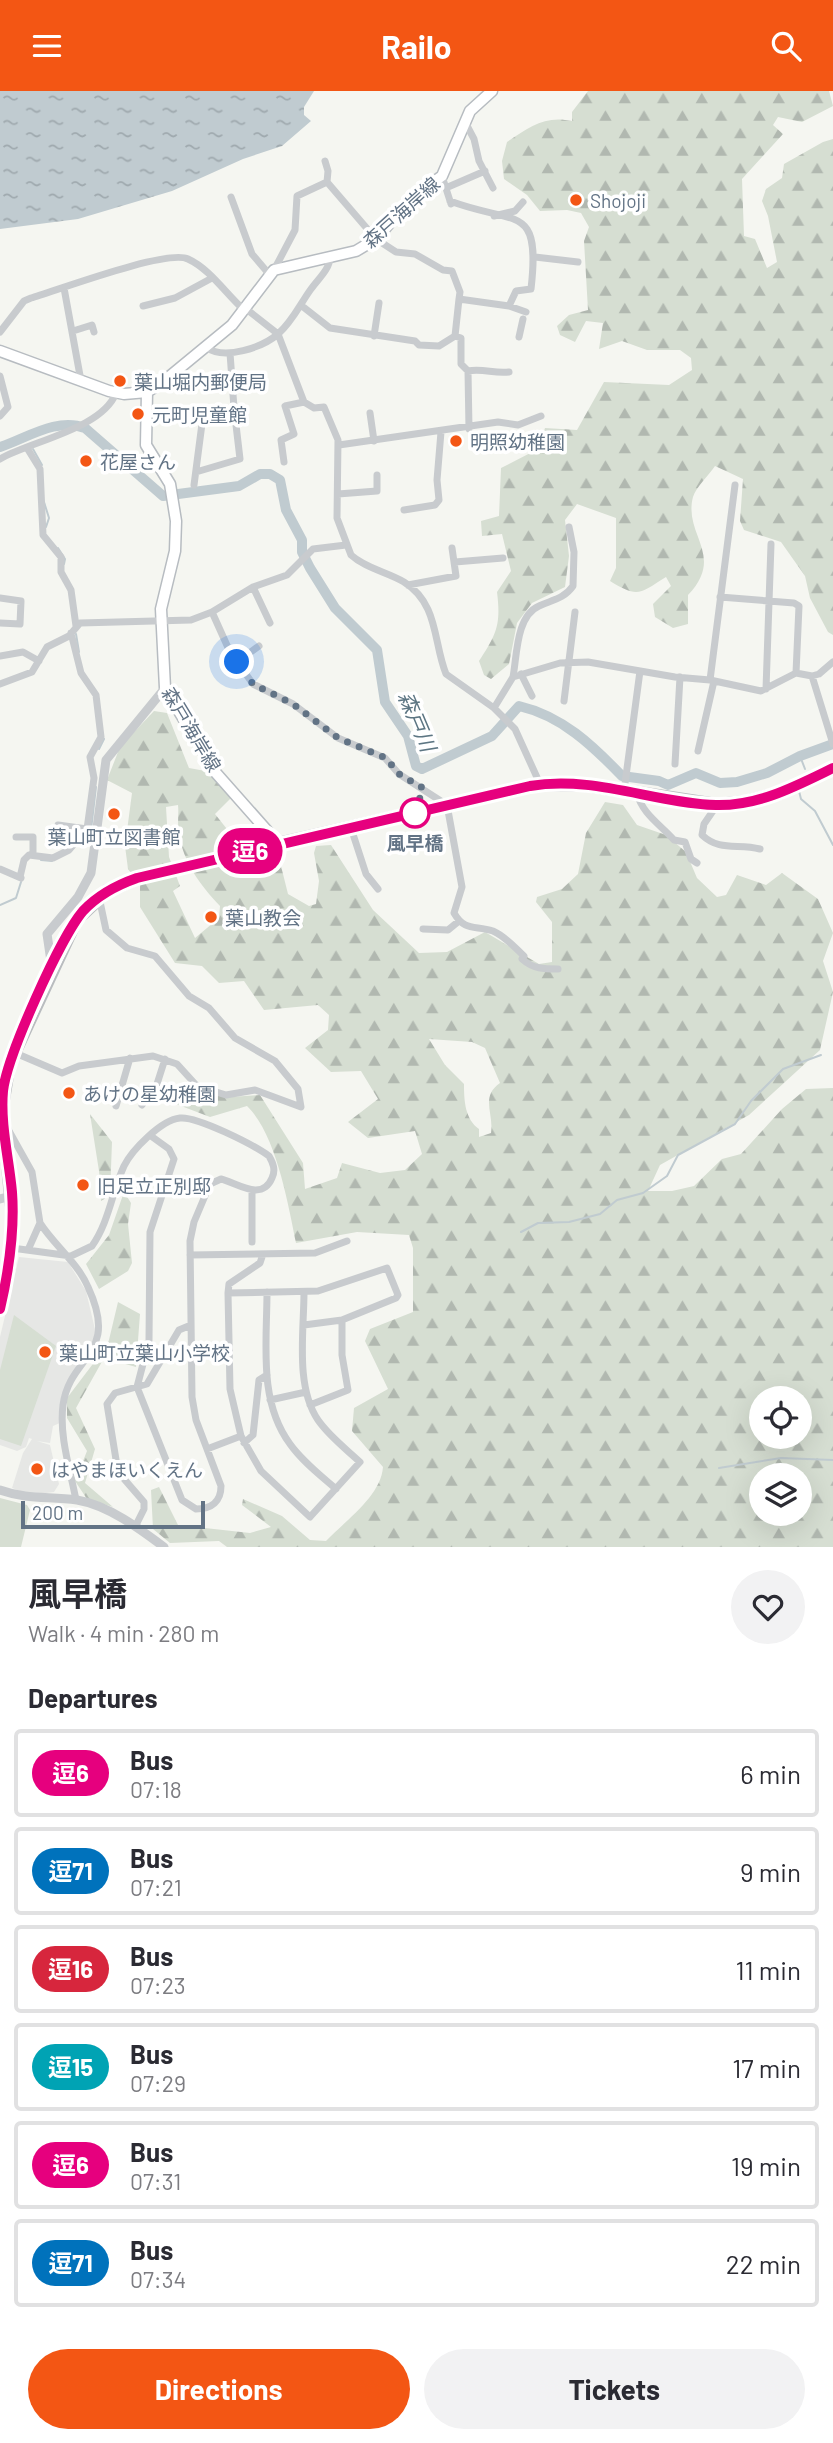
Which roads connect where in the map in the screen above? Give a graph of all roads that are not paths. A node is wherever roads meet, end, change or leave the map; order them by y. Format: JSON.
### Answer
{"nodes":[{"id":1,"x":492,"y":91,"type":"edge"},
{"id":2,"x":465,"y":121,"type":"junction"},
{"id":3,"x":325,"y":161,"type":"dead end"},
{"id":4,"x":485,"y":171,"type":"junction"},
{"id":5,"x":442,"y":176,"type":"junction"},
{"id":6,"x":327,"y":182,"type":"junction"},
{"id":7,"x":448,"y":187,"type":"junction"},
{"id":8,"x":493,"y":188,"type":"dead end"},
{"id":9,"x":231,"y":197,"type":"dead end"},
{"id":10,"x":523,"y":202,"type":"dead end"},
{"id":11,"x":495,"y":215,"type":"junction"},
{"id":12,"x":376,"y":239,"type":"junction"},
{"id":13,"x":330,"y":257,"type":"junction"},
{"id":14,"x":535,"y":257,"type":"junction"},
{"id":15,"x":578,"y":263,"type":"dead end"},
{"id":16,"x":272,"y":272,"type":"junction"},
{"id":17,"x":212,"y":278,"type":"junction"},
{"id":18,"x":64,"y":288,"type":"junction"},
{"id":19,"x":459,"y":299,"type":"junction"},
{"id":20,"x":379,"y":303,"type":"dead end"},
{"id":21,"x":144,"y":306,"type":"dead end"},
{"id":22,"x":302,"y":306,"type":"junction"},
{"id":23,"x":509,"y":306,"type":"junction"},
{"id":24,"x":244,"y":309,"type":"junction"},
{"id":25,"x":73,"y":331,"type":"junction"},
{"id":26,"x":0,"y":332,"type":"edge"},
{"id":27,"x":94,"y":332,"type":"dead end"},
{"id":28,"x":278,"y":334,"type":"junction"},
{"id":29,"x":455,"y":336,"type":"junction"},
{"id":30,"x":374,"y":337,"type":"junction"},
{"id":31,"x":519,"y":337,"type":"dead end"},
{"id":32,"x":206,"y":347,"type":"junction"},
{"id":33,"x":0,"y":351,"type":"edge"},
{"id":34,"x":230,"y":353,"type":"junction"},
{"id":35,"x":468,"y":371,"type":"junction"},
{"id":36,"x":509,"y":372,"type":"dead end"},
{"id":37,"x":1,"y":381,"type":"edge"},
{"id":38,"x":82,"y":381,"type":"junction"},
{"id":39,"x":147,"y":392,"type":"junction"},
{"id":40,"x":117,"y":393,"type":"junction"},
{"id":41,"x":304,"y":402,"type":"junction"},
{"id":42,"x":234,"y":408,"type":"junction"},
{"id":43,"x":370,"y":413,"type":"dead end"},
{"id":44,"x":0,"y":416,"type":"edge"},
{"id":45,"x":541,"y":416,"type":"dead end"},
{"id":46,"x":469,"y":429,"type":"junction"},
{"id":47,"x":441,"y":432,"type":"junction"},
{"id":48,"x":374,"y":441,"type":"junction"},
{"id":49,"x":339,"y":445,"type":"junction"},
{"id":50,"x":30,"y":447,"type":"junction"},
{"id":51,"x":0,"y":459,"type":"edge"},
{"id":52,"x":284,"y":462,"type":"dead end"},
{"id":53,"x":196,"y":472,"type":"junction"},
{"id":54,"x":377,"y":475,"type":"dead end"},
{"id":55,"x":194,"y":485,"type":"dead end"},
{"id":56,"x":735,"y":485,"type":"dead end"},
{"id":57,"x":338,"y":494,"type":"junction"},
{"id":58,"x":404,"y":510,"type":"dead end"},
{"id":59,"x":569,"y":527,"type":"dead end"},
{"id":60,"x":771,"y":544,"type":"dead end"},
{"id":61,"x":346,"y":545,"type":"junction"},
{"id":62,"x":452,"y":548,"type":"dead end"},
{"id":63,"x":502,"y":558,"type":"dead end"},
{"id":64,"x":454,"y":562,"type":"junction"},
{"id":65,"x":408,"y":585,"type":"junction"},
{"id":66,"x":253,"y":587,"type":"junction"},
{"id":67,"x":720,"y":597,"type":"junction"},
{"id":68,"x":0,"y":599,"type":"edge"},
{"id":69,"x":771,"y":601,"type":"junction"},
{"id":70,"x":212,"y":612,"type":"junction"},
{"id":71,"x":575,"y":612,"type":"dead end"},
{"id":72,"x":160,"y":622,"type":"junction"},
{"id":73,"x":0,"y":623,"type":"edge"},
{"id":74,"x":270,"y":623,"type":"dead end"},
{"id":75,"x":74,"y":629,"type":"junction"},
{"id":76,"x":259,"y":646,"type":"dead end"},
{"id":77,"x":0,"y":656,"type":"edge"},
{"id":78,"x":39,"y":661,"type":"junction"},
{"id":79,"x":237,"y":662,"type":"junction"},
{"id":80,"x":833,"y":662,"type":"edge"},
{"id":81,"x":571,"y":663,"type":"junction"},
{"id":82,"x":640,"y":671,"type":"junction"},
{"id":83,"x":796,"y":673,"type":"junction"},
{"id":84,"x":517,"y":676,"type":"junction"},
{"id":85,"x":812,"y":676,"type":"junction"},
{"id":86,"x":680,"y":677,"type":"junction"},
{"id":87,"x":712,"y":680,"type":"junction"},
{"id":88,"x":0,"y":684,"type":"edge"},
{"id":89,"x":164,"y":688,"type":"junction"},
{"id":90,"x":766,"y":689,"type":"junction"},
{"id":91,"x":533,"y":696,"type":"dead end"},
{"id":92,"x":564,"y":701,"type":"dead end"},
{"id":93,"x":495,"y":708,"type":"junction"},
{"id":94,"x":832,"y":743,"type":"edge"},
{"id":95,"x":698,"y":751,"type":"dead end"},
{"id":96,"x":674,"y":764,"type":"dead end"},
{"id":97,"x":833,"y":768,"type":"edge"},
{"id":98,"x":540,"y":784,"type":"junction"},
{"id":99,"x":624,"y":791,"type":"junction"},
{"id":100,"x":637,"y":793,"type":"junction"},
{"id":101,"x":447,"y":805,"type":"junction"},
{"id":102,"x":717,"y":805,"type":"junction"},
{"id":103,"x":58,"y":825,"type":"dead end"},
{"id":104,"x":351,"y":828,"type":"junction"},
{"id":105,"x":91,"y":833,"type":"junction"},
{"id":106,"x":16,"y":837,"type":"dead end"},
{"id":107,"x":275,"y":846,"type":"junction"},
{"id":108,"x":760,"y":849,"type":"dead end"},
{"id":109,"x":247,"y":852,"type":"tunnel mouth"},
{"id":110,"x":33,"y":854,"type":"junction"},
{"id":111,"x":697,"y":863,"type":"dead end"},
{"id":112,"x":0,"y":869,"type":"edge"},
{"id":113,"x":137,"y":878,"type":"tunnel mouth"},
{"id":114,"x":378,"y":889,"type":"dead end"},
{"id":115,"x":99,"y":897,"type":"junction"},
{"id":116,"x":459,"y":921,"type":"junction"},
{"id":117,"x":423,"y":929,"type":"dead end"},
{"id":118,"x":52,"y":968,"type":"junction"},
{"id":119,"x":558,"y":969,"type":"dead end"},
{"id":120,"x":13,"y":1052,"type":"junction"},
{"id":121,"x":130,"y":1058,"type":"junction"},
{"id":122,"x":165,"y":1059,"type":"junction"},
{"id":123,"x":1,"y":1090,"type":"edge"},
{"id":124,"x":142,"y":1105,"type":"dead end"},
{"id":125,"x":116,"y":1106,"type":"dead end"},
{"id":126,"x":4,"y":1121,"type":"junction"},
{"id":127,"x":151,"y":1136,"type":"junction"},
{"id":128,"x":4,"y":1153,"type":"edge"},
{"id":129,"x":252,"y":1191,"type":"junction"},
{"id":130,"x":12,"y":1196,"type":"junction"},
{"id":131,"x":0,"y":1199,"type":"edge"},
{"id":132,"x":40,"y":1223,"type":"junction"},
{"id":133,"x":347,"y":1241,"type":"dead end"},
{"id":134,"x":252,"y":1242,"type":"dead end"},
{"id":135,"x":12,"y":1248,"type":"junction"},
{"id":136,"x":28,"y":1250,"type":"junction"},
{"id":137,"x":263,"y":1254,"type":"junction"},
{"id":138,"x":190,"y":1255,"type":"junction"},
{"id":139,"x":65,"y":1256,"type":"junction"},
{"id":140,"x":2,"y":1288,"type":"edge"},
{"id":141,"x":267,"y":1292,"type":"junction"},
{"id":142,"x":304,"y":1292,"type":"junction"},
{"id":143,"x":228,"y":1293,"type":"junction"},
{"id":144,"x":0,"y":1309,"type":"edge"},
{"id":145,"x":342,"y":1320,"type":"junction"},
{"id":146,"x":191,"y":1325,"type":"junction"},
{"id":147,"x":304,"y":1325,"type":"junction"},
{"id":148,"x":229,"y":1350,"type":"junction"},
{"id":149,"x":191,"y":1351,"type":"junction"},
{"id":150,"x":267,"y":1375,"type":"junction"},
{"id":151,"x":137,"y":1387,"type":"junction"},
{"id":152,"x":306,"y":1392,"type":"junction"},
{"id":153,"x":270,"y":1400,"type":"junction"},
{"id":154,"x":310,"y":1405,"type":"junction"},
{"id":155,"x":243,"y":1439,"type":"junction"},
{"id":156,"x":207,"y":1449,"type":"junction"},
{"id":157,"x":336,"y":1489,"type":"junction"},
{"id":158,"x":0,"y":1490,"type":"edge"},
{"id":159,"x":76,"y":1500,"type":"junction"},
{"id":160,"x":136,"y":1525,"type":"junction"},
{"id":161,"x":164,"y":1547,"type":"edge"}],
"edges":[{"from":1,"to":2,"type":"main road","name":"森戸海岸線"},
{"from":2,"to":4,"type":"street"},
{"from":2,"to":5,"type":"main road","name":"森戸海岸線"},
{"from":3,"to":6,"type":"street"},
{"from":4,"to":7,"type":"street"},
{"from":4,"to":8,"type":"street"},
{"from":5,"to":7,"type":"street"},
{"from":5,"to":12,"type":"main road","name":"森戸海岸線"},
{"from":6,"to":12,"type":"street"},
{"from":6,"to":16,"type":"street"},
{"from":7,"to":11,"type":"street"},
{"from":9,"to":16,"type":"street"},
{"from":10,"to":11,"type":"street"},
{"from":11,"to":14,"type":"street"},
{"from":12,"to":13,"type":"main road","name":"森戸海岸線"},
{"from":12,"to":19,"type":"street"},
{"from":13,"to":16,"type":"main road","name":"森戸海岸線"},
{"from":13,"to":22,"type":"street"},
{"from":14,"to":15,"type":"street"},
{"from":14,"to":23,"type":"street"},
{"from":16,"to":24,"type":"main road"},
{"from":17,"to":18,"type":"street"},
{"from":17,"to":21,"type":"street"},
{"from":17,"to":24,"type":"street"},
{"from":18,"to":25,"type":"street"},
{"from":18,"to":26,"type":"street"},
{"from":19,"to":23,"type":"street"},
{"from":19,"to":29,"type":"street"},
{"from":20,"to":30,"type":"street"},
{"from":22,"to":28,"type":"street"},
{"from":22,"to":30,"type":"street"},
{"from":23,"to":31,"type":"street"},
{"from":24,"to":28,"type":"street"},
{"from":24,"to":32,"type":"main road"},
{"from":25,"to":27,"type":"street"},
{"from":25,"to":38,"type":"street"},
{"from":28,"to":34,"type":"street"},
{"from":28,"to":41,"type":"street"},
{"from":29,"to":30,"type":"street"},
{"from":29,"to":35,"type":"street"},
{"from":32,"to":34,"type":"street"},
{"from":32,"to":39,"type":"main road"},
{"from":33,"to":38,"type":"main road"},
{"from":34,"to":42,"type":"street"},
{"from":35,"to":36,"type":"street"},
{"from":35,"to":46,"type":"street"},
{"from":37,"to":44,"type":"street"},
{"from":38,"to":40,"type":"main road"},
{"from":39,"to":40,"type":"main road"},
{"from":39,"to":72,"type":"main road","name":"森戸海岸線"},
{"from":40,"to":50,"type":"street"},
{"from":41,"to":49,"type":"street"},
{"from":41,"to":52,"type":"street"},
{"from":42,"to":53,"type":"street"},
{"from":42,"to":53,"type":"street"},
{"from":43,"to":48,"type":"street"},
{"from":45,"to":46,"type":"street"},
{"from":46,"to":47,"type":"street"},
{"from":47,"to":48,"type":"street"},
{"from":47,"to":58,"type":"street"},
{"from":48,"to":49,"type":"street"},
{"from":49,"to":57,"type":"street"},
{"from":50,"to":51,"type":"street"},
{"from":50,"to":75,"type":"street"},
{"from":53,"to":55,"type":"street"},
{"from":54,"to":57,"type":"street"},
{"from":56,"to":67,"type":"street"},
{"from":57,"to":61,"type":"street"},
{"from":59,"to":84,"type":"street"},
{"from":60,"to":69,"type":"street"},
{"from":61,"to":65,"type":"street"},
{"from":61,"to":66,"type":"street"},
{"from":62,"to":64,"type":"street"},
{"from":63,"to":64,"type":"street"},
{"from":64,"to":65,"type":"street"},
{"from":65,"to":93,"type":"street"},
{"from":66,"to":70,"type":"street"},
{"from":66,"to":74,"type":"street"},
{"from":67,"to":69,"type":"street"},
{"from":67,"to":87,"type":"street"},
{"from":68,"to":73,"type":"street"},
{"from":69,"to":83,"type":"street"},
{"from":69,"to":90,"type":"street"},
{"from":70,"to":72,"type":"street"},
{"from":70,"to":79,"type":"street"},
{"from":71,"to":81,"type":"street"},
{"from":72,"to":75,"type":"street"},
{"from":72,"to":89,"type":"main road","name":"森戸海岸線"},
{"from":75,"to":78,"type":"street"},
{"from":75,"to":105,"type":"street"},
{"from":76,"to":79,"type":"street"},
{"from":77,"to":78,"type":"street"},
{"from":78,"to":88,"type":"street"},
{"from":79,"to":101,"type":"street"},
{"from":80,"to":85,"type":"street"},
{"from":81,"to":82,"type":"street"},
{"from":81,"to":84,"type":"street"},
{"from":81,"to":92,"type":"street"},
{"from":82,"to":86,"type":"street"},
{"from":82,"to":99,"type":"street"},
{"from":83,"to":85,"type":"street"},
{"from":83,"to":90,"type":"street"},
{"from":84,"to":91,"type":"street"},
{"from":84,"to":93,"type":"street"},
{"from":85,"to":94,"type":"street"},
{"from":86,"to":87,"type":"street"},
{"from":86,"to":96,"type":"street"},
{"from":87,"to":90,"type":"street"},
{"from":87,"to":95,"type":"street"},
{"from":89,"to":105,"type":"street"},
{"from":89,"to":107,"type":"main road","name":"森戸海岸線"},
{"from":93,"to":98,"type":"street"},
{"from":97,"to":102,"type":"highway"},
{"from":98,"to":99,"type":"highway"},
{"from":98,"to":101,"type":"highway"},
{"from":99,"to":100,"type":"highway"},
{"from":100,"to":102,"type":"highway"},
{"from":100,"to":111,"type":"street"},
{"from":101,"to":104,"type":"highway"},
{"from":101,"to":116,"type":"street"},
{"from":102,"to":108,"type":"street"},
{"from":103,"to":105,"type":"street"},
{"from":104,"to":107,"type":"highway"},
{"from":104,"to":114,"type":"street"},
{"from":105,"to":110,"type":"street"},
{"from":105,"to":118,"type":"street"},
{"from":106,"to":110,"type":"street"},
{"from":107,"to":109,"type":"highway"},
{"from":110,"to":112,"type":"street"},
{"from":113,"to":115,"type":"highway"},
{"from":115,"to":118,"type":"highway"},
{"from":115,"to":122,"type":"street"},
{"from":116,"to":117,"type":"street"},
{"from":116,"to":119,"type":"street"},
{"from":118,"to":120,"type":"highway"},
{"from":120,"to":121,"type":"street"},
{"from":120,"to":123,"type":"highway"},
{"from":121,"to":122,"type":"street"},
{"from":121,"to":125,"type":"street"},
{"from":122,"to":124,"type":"street"},
{"from":123,"to":126,"type":"highway"},
{"from":126,"to":128,"type":"highway"},
{"from":126,"to":132,"type":"street"},
{"from":127,"to":129,"type":"street"},
{"from":127,"to":139,"type":"street"},
{"from":127,"to":151,"type":"street"},
{"from":128,"to":130,"type":"highway"},
{"from":129,"to":134,"type":"street"},
{"from":129,"to":138,"type":"street"},
{"from":130,"to":131,"type":"street"},
{"from":130,"to":135,"type":"highway"},
{"from":132,"to":136,"type":"street"},
{"from":132,"to":139,"type":"street"},
{"from":133,"to":137,"type":"street"},
{"from":135,"to":136,"type":"street"},
{"from":135,"to":140,"type":"highway"},
{"from":136,"to":139,"type":"street"},
{"from":137,"to":138,"type":"street"},
{"from":137,"to":143,"type":"street"},
{"from":138,"to":146,"type":"street"},
{"from":139,"to":159,"type":"street"},
{"from":140,"to":144,"type":"highway"},
{"from":141,"to":142,"type":"street"},
{"from":141,"to":143,"type":"street"},
{"from":141,"to":150,"type":"street"},
{"from":142,"to":145,"type":"street"},
{"from":142,"to":147,"type":"street"},
{"from":143,"to":148,"type":"street"},
{"from":145,"to":147,"type":"street"},
{"from":145,"to":154,"type":"street"},
{"from":146,"to":149,"type":"street"},
{"from":146,"to":151,"type":"street"},
{"from":147,"to":152,"type":"street"},
{"from":148,"to":149,"type":"street"},
{"from":148,"to":155,"type":"street"},
{"from":149,"to":156,"type":"street"},
{"from":150,"to":153,"type":"street"},
{"from":150,"to":155,"type":"street"},
{"from":151,"to":156,"type":"street"},
{"from":151,"to":160,"type":"street"},
{"from":152,"to":153,"type":"street"},
{"from":152,"to":154,"type":"street"},
{"from":153,"to":157,"type":"street"},
{"from":154,"to":157,"type":"street"},
{"from":155,"to":156,"type":"street"},
{"from":155,"to":157,"type":"street"},
{"from":158,"to":159,"type":"street"},
{"from":159,"to":160,"type":"street"},
{"from":160,"to":161,"type":"street"}]}
